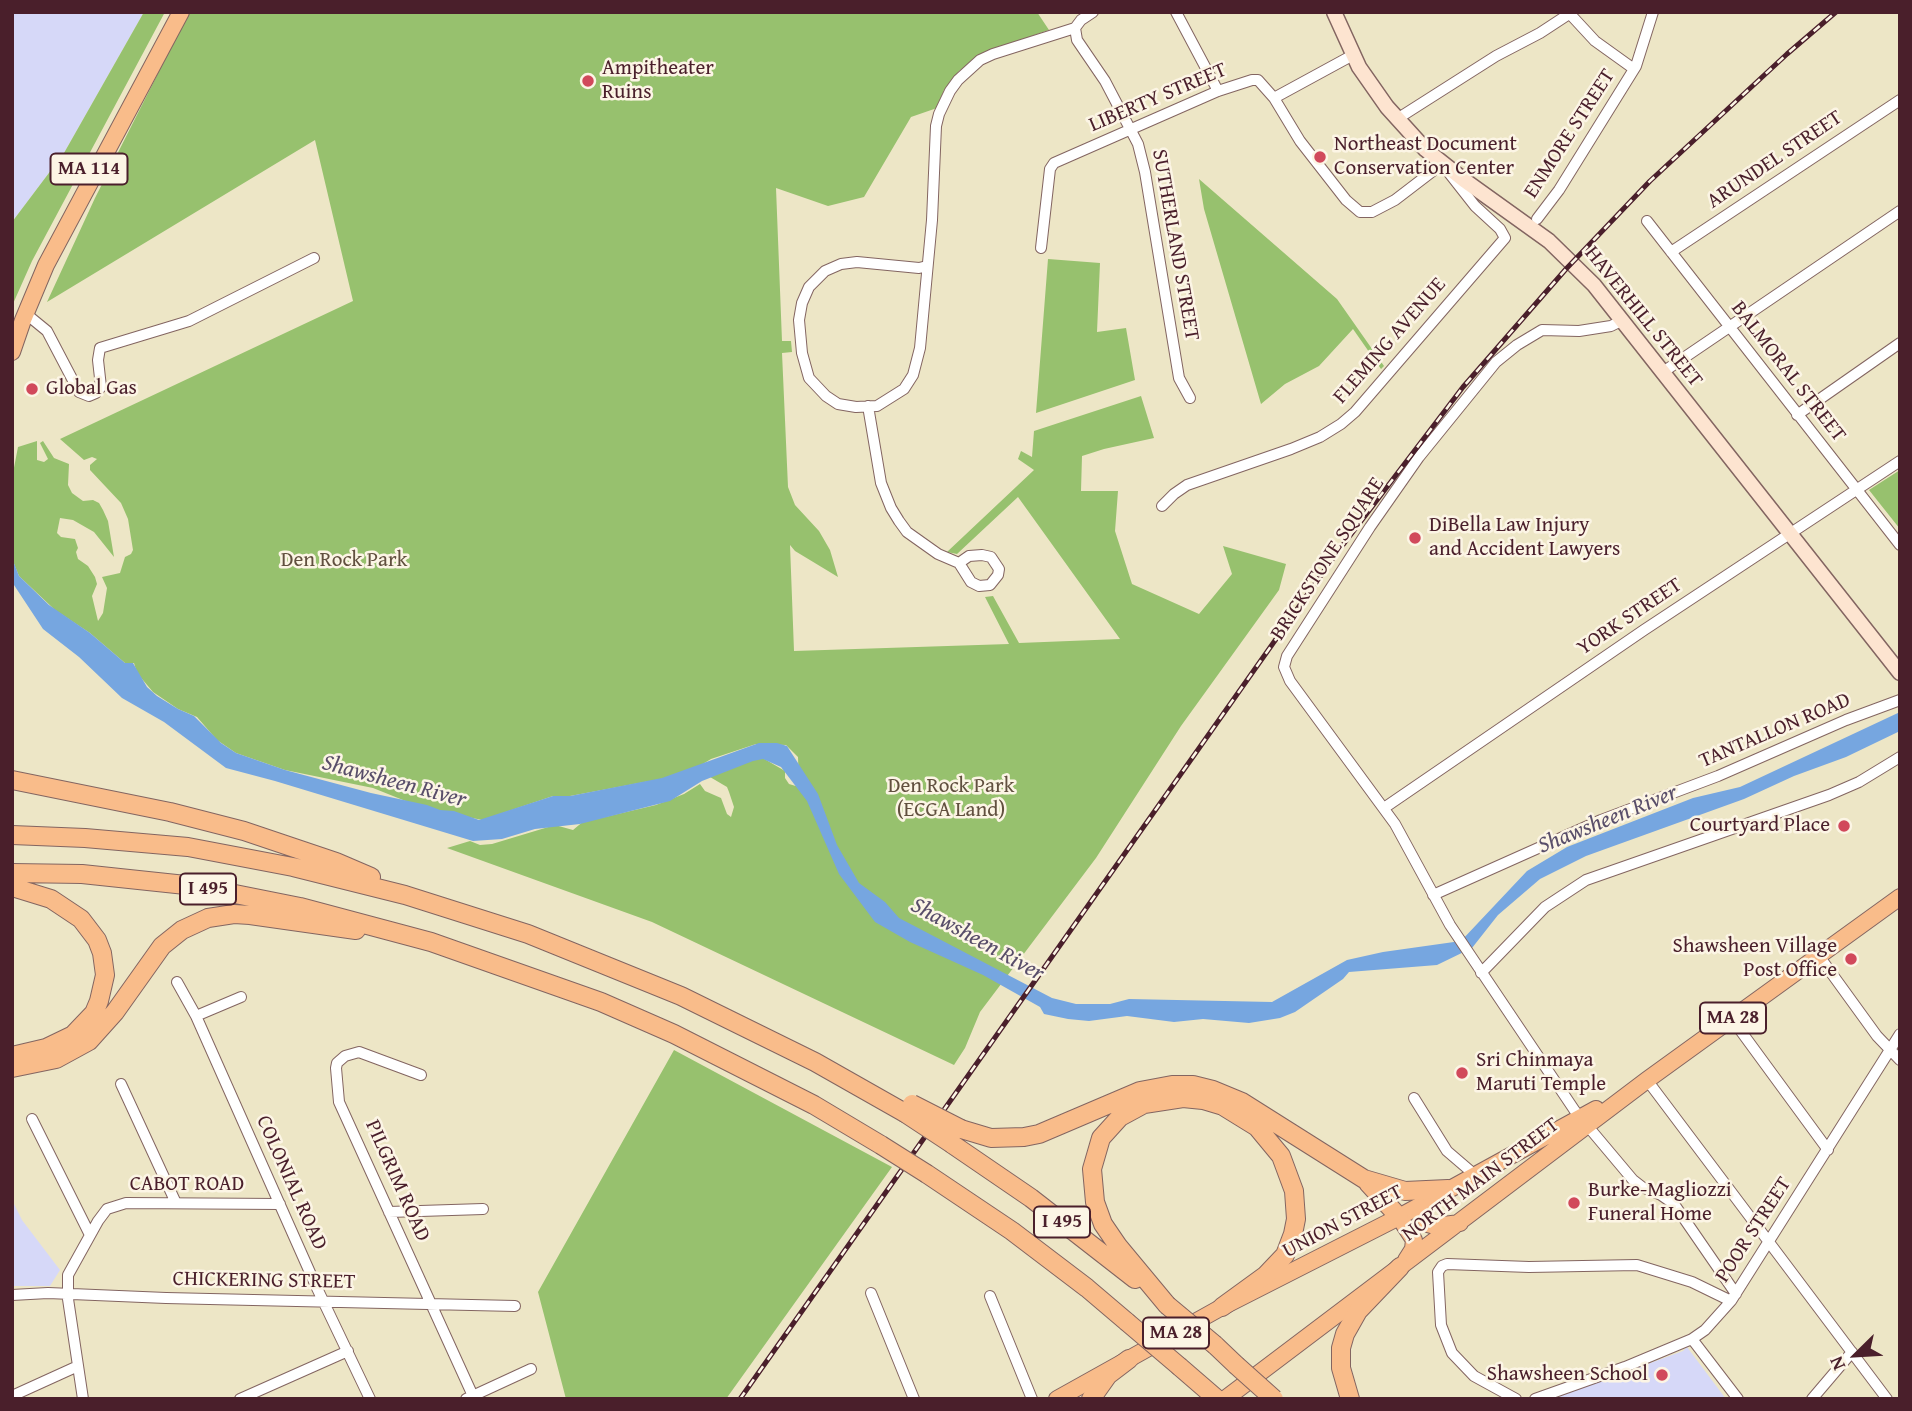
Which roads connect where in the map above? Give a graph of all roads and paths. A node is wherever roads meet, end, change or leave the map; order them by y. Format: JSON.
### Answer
{"nodes":[{"id":1,"x":171,"y":12,"type":"edge"},
{"id":2,"x":181,"y":12,"type":"edge"},
{"id":3,"x":1093,"y":12,"type":"edge"},
{"id":4,"x":1175,"y":12,"type":"edge"},
{"id":5,"x":1334,"y":12,"type":"edge"},
{"id":6,"x":1653,"y":12,"type":"edge"},
{"id":7,"x":1571,"y":13,"type":"edge"},
{"id":8,"x":1075,"y":28,"type":"junction"},
{"id":9,"x":1353,"y":55,"type":"junction"},
{"id":10,"x":1634,"y":69,"type":"junction"},
{"id":11,"x":1218,"y":91,"type":"junction"},
{"id":12,"x":1274,"y":98,"type":"junction"},
{"id":13,"x":1900,"y":100,"type":"edge"},
{"id":14,"x":1397,"y":119,"type":"junction"},
{"id":15,"x":1131,"y":128,"type":"junction"},
{"id":16,"x":1443,"y":164,"type":"junction"},
{"id":17,"x":1900,"y":211,"type":"edge"},
{"id":18,"x":1537,"y":219,"type":"dead end"},
{"id":19,"x":1647,"y":221,"type":"dead end"},
{"id":20,"x":1041,"y":248,"type":"dead end"},
{"id":21,"x":1671,"y":252,"type":"junction"},
{"id":22,"x":314,"y":258,"type":"dead end"},
{"id":23,"x":928,"y":266,"type":"junction"},
{"id":24,"x":22,"y":311,"type":"junction"},
{"id":25,"x":1623,"y":320,"type":"junction"},
{"id":26,"x":1729,"y":327,"type":"junction"},
{"id":27,"x":12,"y":328,"type":"edge"},
{"id":28,"x":1900,"y":343,"type":"edge"},
{"id":29,"x":12,"y":352,"type":"edge"},
{"id":30,"x":1663,"y":372,"type":"junction"},
{"id":31,"x":1190,"y":398,"type":"dead end"},
{"id":32,"x":868,"y":407,"type":"junction"},
{"id":33,"x":1797,"y":415,"type":"junction"},
{"id":34,"x":1900,"y":461,"type":"edge"},
{"id":35,"x":1855,"y":490,"type":"junction"},
{"id":36,"x":1163,"y":506,"type":"dead end"},
{"id":37,"x":1790,"y":534,"type":"junction"},
{"id":38,"x":1900,"y":545,"type":"edge"},
{"id":39,"x":959,"y":563,"type":"dead end"},
{"id":40,"x":1900,"y":673,"type":"edge"},
{"id":41,"x":1900,"y":700,"type":"edge"},
{"id":42,"x":1900,"y":757,"type":"edge"},
{"id":43,"x":12,"y":780,"type":"edge"},
{"id":44,"x":1384,"y":808,"type":"junction"},
{"id":45,"x":12,"y":835,"type":"edge"},
{"id":46,"x":12,"y":873,"type":"edge"},
{"id":47,"x":12,"y":887,"type":"edge"},
{"id":48,"x":398,"y":893,"type":"junction"},
{"id":49,"x":1433,"y":895,"type":"junction"},
{"id":50,"x":1900,"y":897,"type":"edge"},
{"id":51,"x":400,"y":933,"type":"junction"},
{"id":52,"x":1819,"y":956,"type":"junction"},
{"id":53,"x":1478,"y":968,"type":"junction"},
{"id":54,"x":177,"y":982,"type":"dead end"},
{"id":55,"x":241,"y":997,"type":"dead end"},
{"id":56,"x":196,"y":1016,"type":"junction"},
{"id":57,"x":1732,"y":1019,"type":"junction"},
{"id":58,"x":1900,"y":1034,"type":"edge"},
{"id":59,"x":1890,"y":1051,"type":"junction"},
{"id":60,"x":12,"y":1056,"type":"edge"},
{"id":61,"x":1900,"y":1060,"type":"edge"},
{"id":62,"x":12,"y":1068,"type":"edge"},
{"id":63,"x":421,"y":1075,"type":"dead end"},
{"id":64,"x":1647,"y":1080,"type":"junction"},
{"id":65,"x":121,"y":1084,"type":"dead end"},
{"id":66,"x":1414,"y":1098,"type":"dead end"},
{"id":67,"x":32,"y":1119,"type":"dead end"},
{"id":68,"x":1584,"y":1122,"type":"junction"},
{"id":69,"x":956,"y":1136,"type":"junction"},
{"id":70,"x":1828,"y":1150,"type":"junction"},
{"id":71,"x":1475,"y":1175,"type":"junction"},
{"id":72,"x":1364,"y":1179,"type":"junction"},
{"id":73,"x":1448,"y":1189,"type":"junction"},
{"id":74,"x":1426,"y":1202,"type":"junction"},
{"id":75,"x":176,"y":1203,"type":"junction"},
{"id":76,"x":280,"y":1204,"type":"junction"},
{"id":77,"x":483,"y":1209,"type":"dead end"},
{"id":78,"x":389,"y":1212,"type":"junction"},
{"id":79,"x":1399,"y":1217,"type":"junction"},
{"id":80,"x":1461,"y":1222,"type":"junction"},
{"id":81,"x":90,"y":1235,"type":"junction"},
{"id":82,"x":1769,"y":1243,"type":"junction"},
{"id":83,"x":1400,"y":1267,"type":"junction"},
{"id":84,"x":871,"y":1293,"type":"dead end"},
{"id":85,"x":68,"y":1294,"type":"junction"},
{"id":86,"x":12,"y":1295,"type":"edge"},
{"id":87,"x":990,"y":1296,"type":"dead end"},
{"id":88,"x":1733,"y":1297,"type":"junction"},
{"id":89,"x":323,"y":1301,"type":"junction"},
{"id":90,"x":431,"y":1303,"type":"junction"},
{"id":91,"x":515,"y":1306,"type":"dead end"},
{"id":92,"x":1167,"y":1306,"type":"junction"},
{"id":93,"x":1222,"y":1307,"type":"junction"},
{"id":94,"x":1694,"y":1342,"type":"junction"},
{"id":95,"x":348,"y":1352,"type":"junction"},
{"id":96,"x":1852,"y":1352,"type":"junction"},
{"id":97,"x":1129,"y":1359,"type":"junction"},
{"id":98,"x":78,"y":1366,"type":"junction"},
{"id":99,"x":531,"y":1369,"type":"dead end"},
{"id":100,"x":1212,"y":1394,"type":"edge"},
{"id":101,"x":12,"y":1396,"type":"edge"},
{"id":102,"x":469,"y":1397,"type":"edge"},
{"id":103,"x":83,"y":1399,"type":"edge"},
{"id":104,"x":240,"y":1399,"type":"edge"},
{"id":105,"x":370,"y":1399,"type":"edge"},
{"id":106,"x":914,"y":1399,"type":"edge"},
{"id":107,"x":1032,"y":1399,"type":"edge"},
{"id":108,"x":1057,"y":1399,"type":"edge"},
{"id":109,"x":1091,"y":1399,"type":"edge"},
{"id":110,"x":1225,"y":1399,"type":"edge"},
{"id":111,"x":1274,"y":1399,"type":"edge"},
{"id":112,"x":1350,"y":1399,"type":"edge"},
{"id":113,"x":1516,"y":1399,"type":"edge"},
{"id":114,"x":1535,"y":1399,"type":"edge"},
{"id":115,"x":1738,"y":1399,"type":"edge"},
{"id":116,"x":1812,"y":1399,"type":"edge"},
{"id":117,"x":1887,"y":1399,"type":"edge"}],
"edges":[{"from":1,"to":24,"type":"main road","number":"MA 114"},
{"from":2,"to":24,"type":"main road","number":"MA 114"},
{"from":3,"to":8,"type":"street"},
{"from":4,"to":11,"type":"street"},
{"from":5,"to":9,"type":"main road","name":"HAVERHILL STREET"},
{"from":6,"to":10,"type":"street","name":"ENMORE STREET"},
{"from":7,"to":10,"type":"street","name":"ENMORE STREET"},
{"from":7,"to":14,"type":"street"},
{"from":8,"to":15,"type":"street","name":"SUTHERLAND STREET"},
{"from":8,"to":23,"type":"street"},
{"from":9,"to":12,"type":"street"},
{"from":9,"to":14,"type":"main road","name":"HAVERHILL STREET"},
{"from":10,"to":18,"type":"street","name":"ENMORE STREET"},
{"from":11,"to":12,"type":"street","name":"LIBERTY STREET"},
{"from":11,"to":15,"type":"street","name":"LIBERTY STREET"},
{"from":12,"to":16,"type":"street"},
{"from":13,"to":21,"type":"street","name":"ARUNDEL STREET"},
{"from":14,"to":16,"type":"main road","name":"HAVERHILL STREET"},
{"from":15,"to":20,"type":"street","name":"LIBERTY STREET"},
{"from":15,"to":31,"type":"street","name":"SUTHERLAND STREET"},
{"from":16,"to":25,"type":"main road","name":"HAVERHILL STREET"},
{"from":16,"to":36,"type":"street","name":"FLEMING AVENUE"},
{"from":17,"to":26,"type":"street"},
{"from":19,"to":21,"type":"street","name":"BALMORAL STREET"},
{"from":21,"to":26,"type":"street","name":"BALMORAL STREET"},
{"from":22,"to":24,"type":"street"},
{"from":23,"to":32,"type":"street"},
{"from":23,"to":32,"type":"street"},
{"from":24,"to":27,"type":"main road","number":"MA 114"},
{"from":24,"to":29,"type":"main road","number":"MA 114"},
{"from":25,"to":30,"type":"main road","name":"HAVERHILL STREET"},
{"from":25,"to":44,"type":"street","name":"BRICKSTONE SQUARE"},
{"from":26,"to":30,"type":"street"},
{"from":26,"to":33,"type":"street","name":"BALMORAL STREET"},
{"from":28,"to":33,"type":"street"},
{"from":30,"to":37,"type":"main road","name":"HAVERHILL STREET"},
{"from":32,"to":39,"type":"street"},
{"from":33,"to":35,"type":"street","name":"BALMORAL STREET"},
{"from":34,"to":35,"type":"street","name":"YORK STREET"},
{"from":35,"to":37,"type":"street","name":"YORK STREET"},
{"from":35,"to":38,"type":"street","name":"BALMORAL STREET"},
{"from":37,"to":40,"type":"main road","name":"HAVERHILL STREET"},
{"from":37,"to":44,"type":"street","name":"YORK STREET"},
{"from":41,"to":49,"type":"street","name":"TANTALLON ROAD"},
{"from":42,"to":53,"type":"street"},
{"from":43,"to":48,"type":"highway"},
{"from":44,"to":49,"type":"street","name":"BRICKSTONE SQUARE"},
{"from":45,"to":48,"type":"highway","number":"I 495"},
{"from":46,"to":51,"type":"highway","number":"I 495"},
{"from":47,"to":60,"type":"highway"},
{"from":48,"to":69,"type":"highway","number":"I 495","bridge":true},
{"from":49,"to":53,"type":"street","name":"BRICKSTONE SQUARE"},
{"from":50,"to":52,"type":"main road","number":"MA 28"},
{"from":51,"to":62,"type":"highway"},
{"from":51,"to":100,"type":"highway","number":"I 495","bridge":true},
{"from":52,"to":57,"type":"main road","number":"MA 28"},
{"from":52,"to":59,"type":"street"},
{"from":53,"to":68,"type":"street","name":"BRICKSTONE SQUARE"},
{"from":54,"to":56,"type":"street","name":"COLONIAL ROAD"},
{"from":55,"to":56,"type":"street"},
{"from":56,"to":76,"type":"street","name":"COLONIAL ROAD"},
{"from":57,"to":64,"type":"main road","number":"MA 28"},
{"from":57,"to":70,"type":"street"},
{"from":58,"to":59,"type":"street","name":"POOR STREET"},
{"from":59,"to":61,"type":"street"},
{"from":59,"to":70,"type":"street","name":"POOR STREET"},
{"from":63,"to":78,"type":"street","name":"PILGRIM ROAD"},
{"from":64,"to":68,"type":"main road","name":"UNION STREET","number":"MA 28"},
{"from":64,"to":82,"type":"street"},
{"from":65,"to":75,"type":"street"},
{"from":66,"to":71,"type":"street"},
{"from":67,"to":81,"type":"street"},
{"from":68,"to":71,"type":"main road","name":"UNION STREET","number":"MA 28"},
{"from":68,"to":80,"type":"main road","name":"NORTH MAIN STREET","number":"MA 28"},
{"from":68,"to":88,"type":"street","name":"BRICKSTONE SQUARE"},
{"from":69,"to":72,"type":"highway"},
{"from":69,"to":92,"type":"highway","number":"I 495"},
{"from":70,"to":82,"type":"street","name":"POOR STREET"},
{"from":71,"to":73,"type":"main road","name":"UNION STREET","number":"MA 28"},
{"from":72,"to":73,"type":"highway"},
{"from":72,"to":79,"type":"highway"},
{"from":73,"to":74,"type":"main road","name":"UNION STREET","number":"MA 28"},
{"from":74,"to":79,"type":"main road","name":"UNION STREET","number":"MA 28"},
{"from":74,"to":80,"type":"main road"},
{"from":75,"to":76,"type":"street","name":"CABOT ROAD"},
{"from":75,"to":81,"type":"street","name":"CABOT ROAD"},
{"from":76,"to":89,"type":"street","name":"COLONIAL ROAD"},
{"from":77,"to":78,"type":"street"},
{"from":78,"to":90,"type":"street","name":"PILGRIM ROAD"},
{"from":79,"to":83,"type":"main road"},
{"from":79,"to":93,"type":"main road","name":"UNION STREET","number":"MA 28"},
{"from":80,"to":83,"type":"main road","name":"NORTH MAIN STREET","number":"MA 28"},
{"from":81,"to":85,"type":"street","name":"CABOT ROAD"},
{"from":82,"to":88,"type":"street","name":"POOR STREET"},
{"from":82,"to":96,"type":"street"},
{"from":83,"to":110,"type":"main road","name":"NORTH MAIN STREET","number":"MA 28"},
{"from":83,"to":112,"type":"highway"},
{"from":84,"to":106,"type":"street"},
{"from":85,"to":86,"type":"street","name":"CHICKERING STREET"},
{"from":85,"to":89,"type":"street","name":"CHICKERING STREET"},
{"from":85,"to":98,"type":"street"},
{"from":87,"to":107,"type":"street"},
{"from":88,"to":94,"type":"street"},
{"from":88,"to":113,"type":"street","name":"POOR STREET"},
{"from":89,"to":90,"type":"street","name":"CHICKERING STREET"},
{"from":89,"to":95,"type":"street","name":"COLONIAL ROAD"},
{"from":90,"to":91,"type":"street","name":"CHICKERING STREET"},
{"from":90,"to":102,"type":"street","name":"PILGRIM ROAD"},
{"from":92,"to":93,"type":"highway"},
{"from":92,"to":111,"type":"highway","number":"I 495","bridge":true},
{"from":93,"to":97,"type":"main road","name":"UNION STREET","number":"MA 28"},
{"from":94,"to":114,"type":"street"},
{"from":94,"to":115,"type":"street"},
{"from":95,"to":104,"type":"street"},
{"from":95,"to":105,"type":"street","name":"COLONIAL ROAD"},
{"from":96,"to":116,"type":"street"},
{"from":96,"to":117,"type":"street"},
{"from":97,"to":108,"type":"main road","name":"UNION STREET","number":"MA 28"},
{"from":97,"to":109,"type":"highway"},
{"from":98,"to":101,"type":"street"},
{"from":98,"to":103,"type":"street"},
{"from":99,"to":102,"type":"street"}]}
